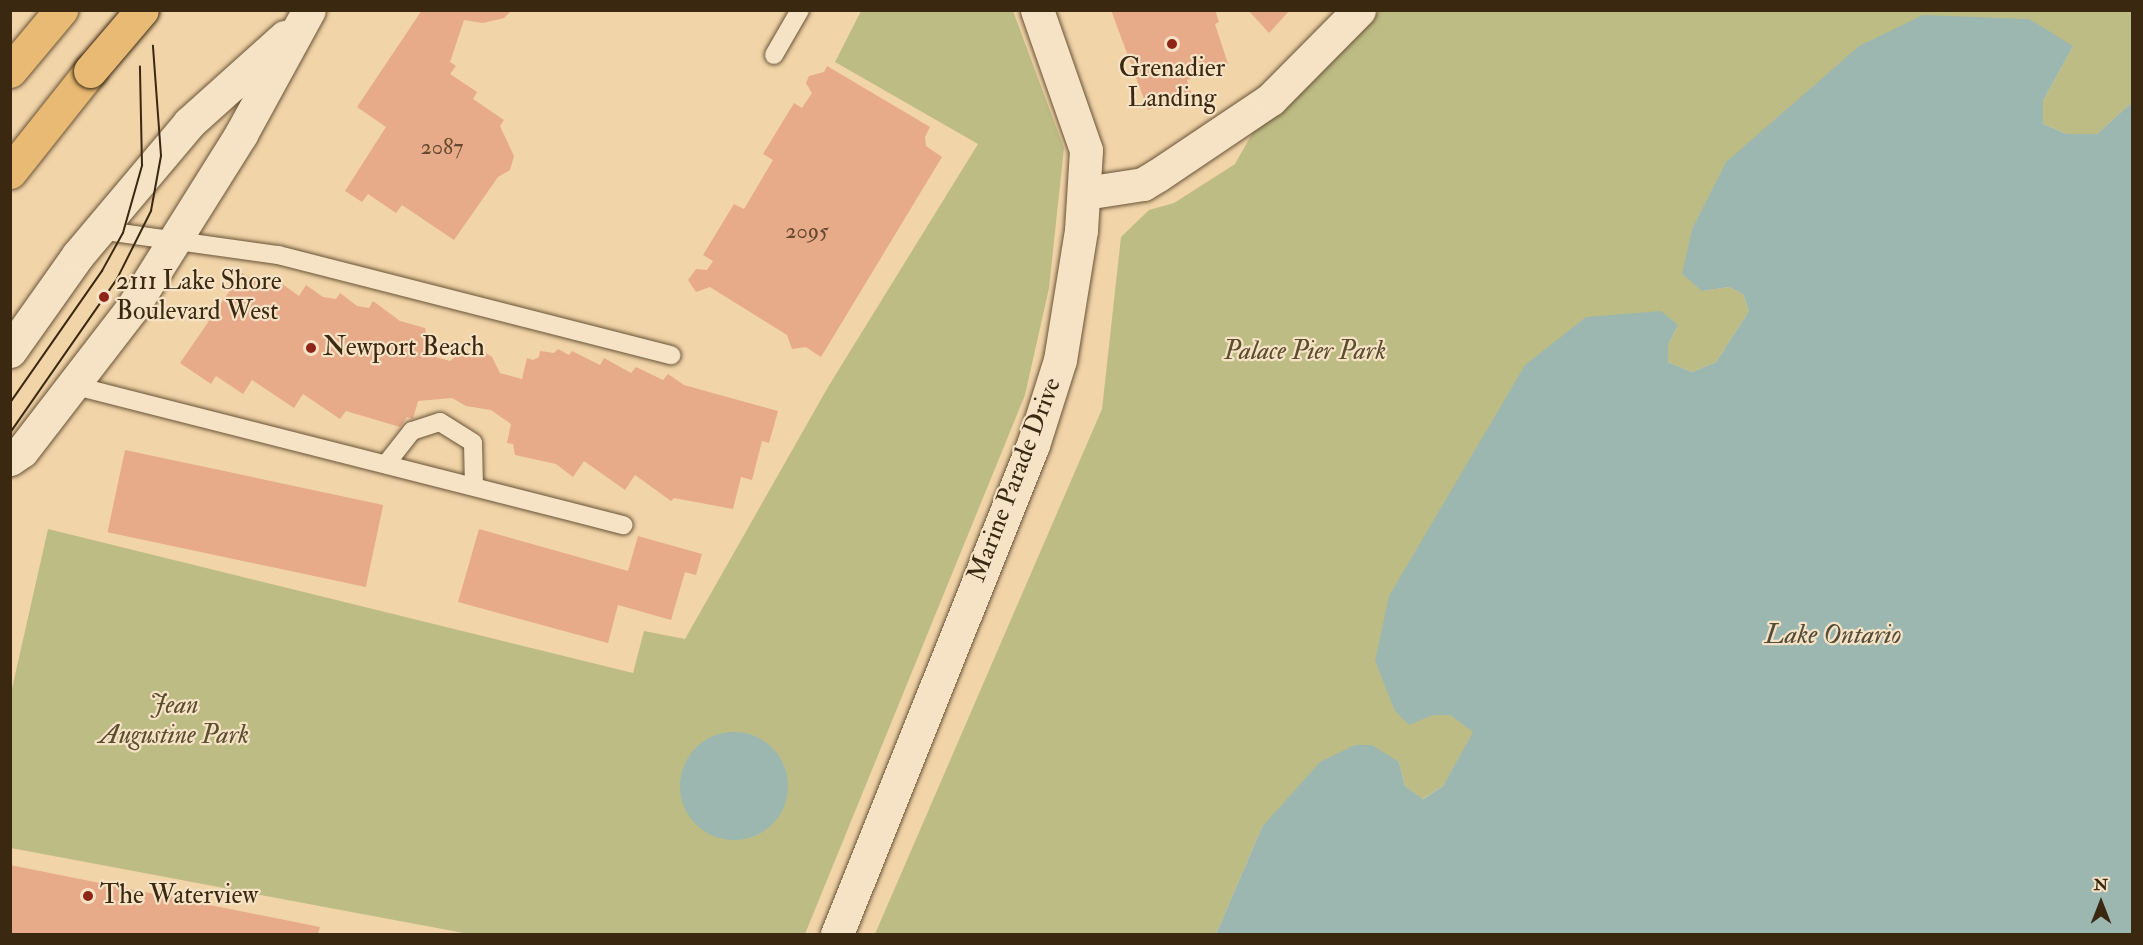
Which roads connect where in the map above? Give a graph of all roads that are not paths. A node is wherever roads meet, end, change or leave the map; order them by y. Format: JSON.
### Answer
{"nodes":[{"id":1,"x":61,"y":10,"type":"edge"},
{"id":2,"x":142,"y":10,"type":"edge"},
{"id":3,"x":800,"y":10,"type":"edge"},
{"id":4,"x":1037,"y":10,"type":"edge"},
{"id":5,"x":1359,"y":10,"type":"edge"},
{"id":6,"x":304,"y":18,"type":"edge"},
{"id":7,"x":774,"y":55,"type":"dead end"},
{"id":8,"x":10,"y":71,"type":"edge"},
{"id":9,"x":10,"y":172,"type":"edge"},
{"id":10,"x":1085,"y":193,"type":"junction"},
{"id":11,"x":99,"y":230,"type":"junction"},
{"id":12,"x":172,"y":240,"type":"junction"},
{"id":13,"x":10,"y":351,"type":"edge"},
{"id":14,"x":671,"y":355,"type":"dead end"},
{"id":15,"x":72,"y":385,"type":"junction"},
{"id":16,"x":10,"y":459,"type":"edge"},
{"id":17,"x":386,"y":464,"type":"junction"},
{"id":18,"x":474,"y":486,"type":"junction"},
{"id":19,"x":623,"y":525,"type":"dead end"},
{"id":20,"x":837,"y":934,"type":"edge"}],
"edges":[{"from":1,"to":8,"type":"highway"},
{"from":2,"to":9,"type":"highway","bridge":true},
{"from":3,"to":7,"type":"lane"},
{"from":4,"to":10,"type":"street","name":"Marine Parade Drive"},
{"from":5,"to":10,"type":"street"},
{"from":6,"to":11,"type":"street"},
{"from":6,"to":12,"type":"street"},
{"from":10,"to":20,"type":"street","name":"Marine Parade Drive"},
{"from":11,"to":12,"type":"lane"},
{"from":11,"to":13,"type":"street"},
{"from":12,"to":14,"type":"lane"},
{"from":12,"to":15,"type":"street"},
{"from":15,"to":16,"type":"street"},
{"from":15,"to":17,"type":"lane"},
{"from":17,"to":18,"type":"lane"},
{"from":17,"to":18,"type":"lane"},
{"from":18,"to":19,"type":"lane"}]}
